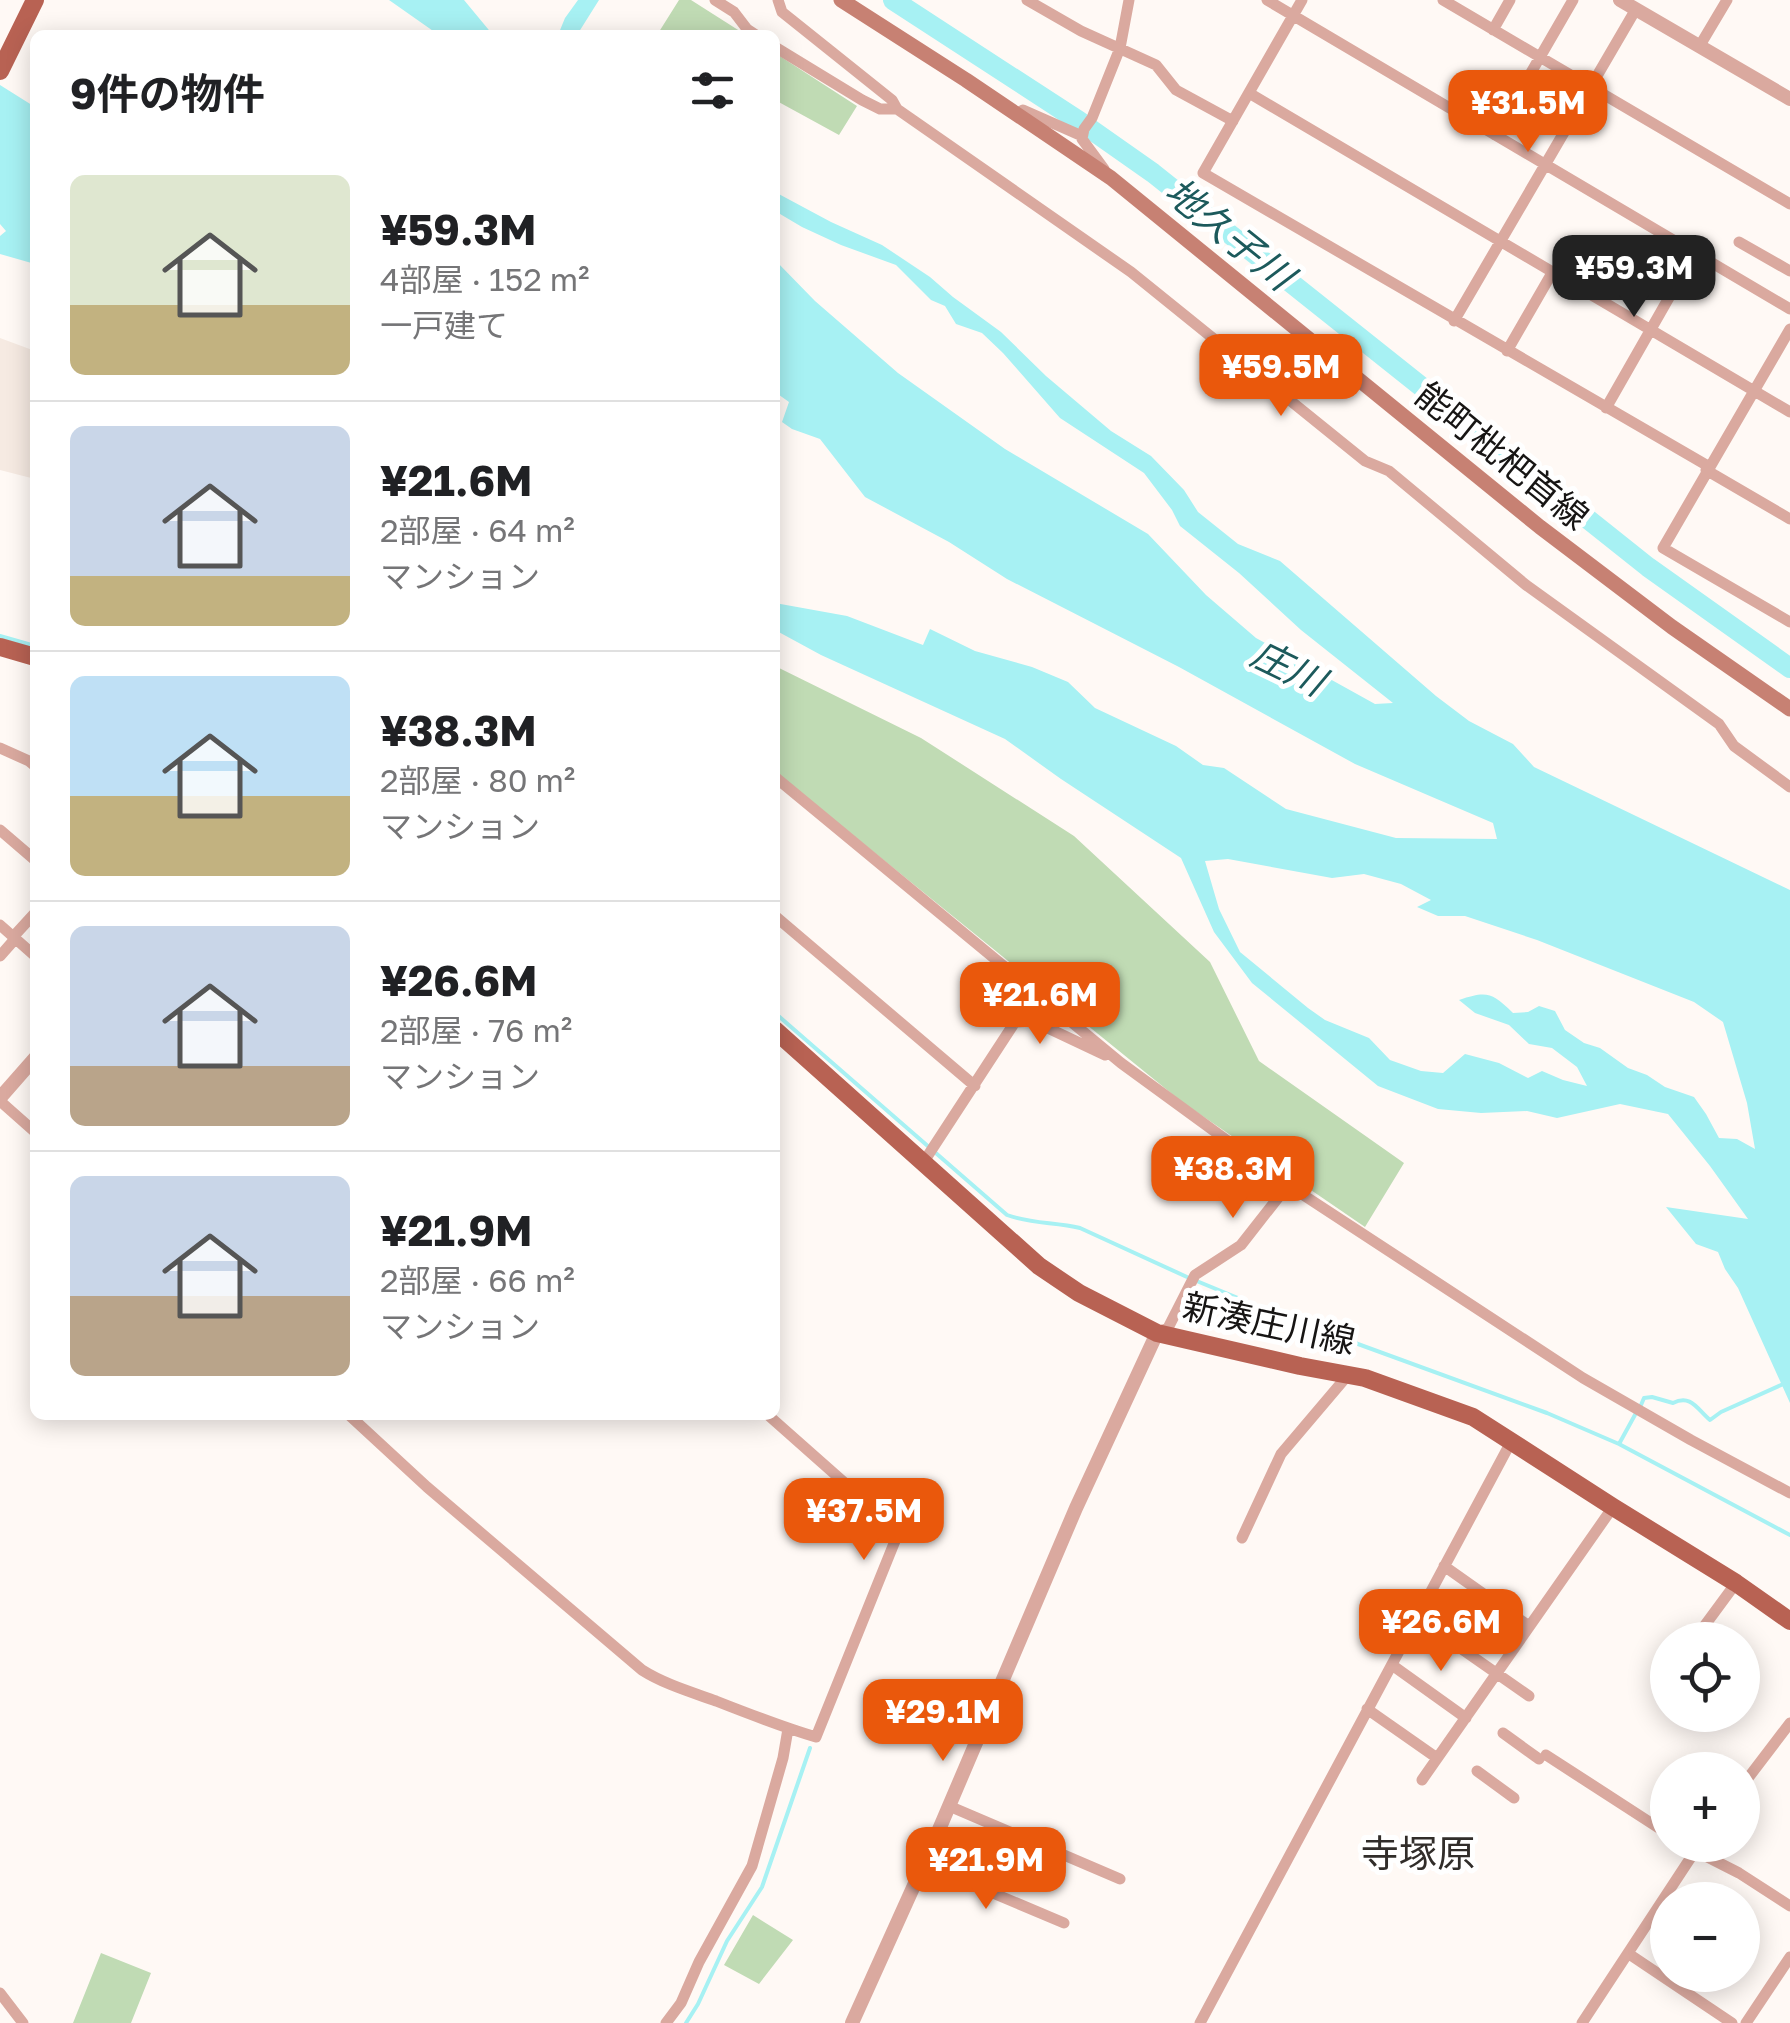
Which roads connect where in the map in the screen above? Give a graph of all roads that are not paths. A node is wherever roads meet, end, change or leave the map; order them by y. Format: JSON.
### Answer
{"nodes":[{"id":1,"x":35,"y":0,"type":"edge"},
{"id":2,"x":714,"y":0,"type":"edge"},
{"id":3,"x":778,"y":0,"type":"edge"},
{"id":4,"x":841,"y":0,"type":"edge"},
{"id":5,"x":1027,"y":0,"type":"edge"},
{"id":6,"x":1129,"y":0,"type":"edge"},
{"id":7,"x":1267,"y":0,"type":"edge"},
{"id":8,"x":1302,"y":0,"type":"edge"},
{"id":9,"x":1443,"y":0,"type":"edge"},
{"id":10,"x":1510,"y":0,"type":"edge"},
{"id":11,"x":1573,"y":0,"type":"edge"},
{"id":12,"x":1620,"y":0,"type":"edge"},
{"id":13,"x":1727,"y":0,"type":"edge"},
{"id":14,"x":1636,"y":9,"type":"junction"},
{"id":15,"x":1293,"y":15,"type":"junction"},
{"id":16,"x":747,"y":30,"type":"edge"},
{"id":17,"x":1493,"y":30,"type":"junction"},
{"id":18,"x":1699,"y":47,"type":"junction"},
{"id":19,"x":1120,"y":48,"type":"junction"},
{"id":20,"x":780,"y":50,"type":"edge"},
{"id":21,"x":1540,"y":57,"type":"junction"},
{"id":22,"x":0,"y":70,"type":"edge"},
{"id":23,"x":1590,"y":87,"type":"junction"},
{"id":24,"x":1248,"y":93,"type":"junction"},
{"id":25,"x":1790,"y":100,"type":"edge"},
{"id":26,"x":897,"y":109,"type":"junction"},
{"id":27,"x":1016,"y":114,"type":"junction"},
{"id":28,"x":1233,"y":121,"type":"junction"},
{"id":29,"x":1495,"y":135,"type":"junction"},
{"id":30,"x":1082,"y":136,"type":"junction"},
{"id":31,"x":1546,"y":166,"type":"junction"},
{"id":32,"x":1111,"y":178,"type":"junction"},
{"id":33,"x":1790,"y":204,"type":"edge"},
{"id":34,"x":1500,"y":242,"type":"junction"},
{"id":35,"x":1739,"y":242,"type":"dead end"},
{"id":36,"x":1696,"y":252,"type":"junction"},
{"id":37,"x":1790,"y":271,"type":"edge"},
{"id":38,"x":1552,"y":273,"type":"junction"},
{"id":39,"x":1790,"y":308,"type":"edge"},
{"id":40,"x":1454,"y":321,"type":"junction"},
{"id":41,"x":1790,"y":329,"type":"edge"},
{"id":42,"x":1652,"y":331,"type":"junction"},
{"id":43,"x":1508,"y":351,"type":"junction"},
{"id":44,"x":1754,"y":391,"type":"junction"},
{"id":45,"x":1606,"y":408,"type":"junction"},
{"id":46,"x":1790,"y":412,"type":"edge"},
{"id":47,"x":1707,"y":468,"type":"junction"},
{"id":48,"x":1790,"y":519,"type":"edge"},
{"id":49,"x":1790,"y":622,"type":"edge"},
{"id":50,"x":0,"y":647,"type":"edge"},
{"id":51,"x":30,"y":655,"type":"edge"},
{"id":52,"x":1790,"y":709,"type":"edge"},
{"id":53,"x":0,"y":748,"type":"edge"},
{"id":54,"x":30,"y":762,"type":"edge"},
{"id":55,"x":780,"y":781,"type":"edge"},
{"id":56,"x":1790,"y":787,"type":"edge"},
{"id":57,"x":0,"y":830,"type":"edge"},
{"id":58,"x":30,"y":856,"type":"edge"},
{"id":59,"x":30,"y":918,"type":"edge"},
{"id":60,"x":780,"y":923,"type":"edge"},
{"id":61,"x":0,"y":926,"type":"edge"},
{"id":62,"x":14,"y":938,"type":"junction"},
{"id":63,"x":30,"y":952,"type":"edge"},
{"id":64,"x":0,"y":956,"type":"edge"},
{"id":65,"x":780,"y":1034,"type":"edge"},
{"id":66,"x":1121,"y":1063,"type":"junction"},
{"id":67,"x":30,"y":1064,"type":"edge"},
{"id":68,"x":975,"y":1086,"type":"junction"},
{"id":69,"x":0,"y":1099,"type":"edge"},
{"id":70,"x":30,"y":1127,"type":"edge"},
{"id":71,"x":924,"y":1163,"type":"junction"},
{"id":72,"x":1288,"y":1185,"type":"junction"},
{"id":73,"x":1157,"y":1332,"type":"junction"},
{"id":74,"x":1348,"y":1375,"type":"junction"},
{"id":75,"x":354,"y":1420,"type":"edge"},
{"id":76,"x":774,"y":1420,"type":"edge"},
{"id":77,"x":1512,"y":1440,"type":"junction"},
{"id":78,"x":1790,"y":1493,"type":"edge"},
{"id":79,"x":1613,"y":1507,"type":"junction"},
{"id":80,"x":1242,"y":1538,"type":"dead end"},
{"id":81,"x":1444,"y":1566,"type":"junction"},
{"id":82,"x":1736,"y":1582,"type":"junction"},
{"id":83,"x":1416,"y":1617,"type":"junction"},
{"id":84,"x":1790,"y":1621,"type":"edge"},
{"id":85,"x":1707,"y":1622,"type":"edge"},
{"id":86,"x":1530,"y":1626,"type":"junction"},
{"id":87,"x":1392,"y":1665,"type":"junction"},
{"id":88,"x":1496,"y":1673,"type":"junction"},
{"id":89,"x":1528,"y":1696,"type":"dead end"},
{"id":90,"x":1367,"y":1709,"type":"junction"},
{"id":91,"x":1466,"y":1718,"type":"junction"},
{"id":92,"x":1790,"y":1723,"type":"edge"},
{"id":93,"x":788,"y":1729,"type":"junction"},
{"id":94,"x":1504,"y":1733,"type":"dead end"},
{"id":95,"x":1437,"y":1758,"type":"junction"},
{"id":96,"x":1760,"y":1762,"type":"edge"},
{"id":97,"x":1477,"y":1771,"type":"dead end"},
{"id":98,"x":1422,"y":1780,"type":"dead end"},
{"id":99,"x":1514,"y":1798,"type":"dead end"},
{"id":100,"x":949,"y":1806,"type":"junction"},
{"id":101,"x":1650,"y":1823,"type":"edge"},
{"id":102,"x":1684,"y":1862,"type":"edge"},
{"id":103,"x":1721,"y":1862,"type":"edge"},
{"id":104,"x":924,"y":1864,"type":"junction"},
{"id":105,"x":1120,"y":1879,"type":"dead end"},
{"id":106,"x":1790,"y":1906,"type":"edge"},
{"id":107,"x":1064,"y":1923,"type":"dead end"},
{"id":108,"x":1628,"y":1954,"type":"junction"},
{"id":109,"x":1790,"y":1957,"type":"edge"},
{"id":110,"x":0,"y":1993,"type":"edge"},
{"id":111,"x":23,"y":2023,"type":"edge"},
{"id":112,"x":666,"y":2023,"type":"edge"},
{"id":113,"x":852,"y":2023,"type":"edge"},
{"id":114,"x":1200,"y":2023,"type":"edge"},
{"id":115,"x":1582,"y":2023,"type":"edge"},
{"id":116,"x":1732,"y":2023,"type":"edge"},
{"id":117,"x":1746,"y":2023,"type":"edge"}],
"edges":[{"from":1,"to":22,"type":"main road"},
{"from":2,"to":16,"type":"street"},
{"from":3,"to":26,"type":"street"},
{"from":4,"to":27,"type":"main road","name":"能町枇杷首線"},
{"from":5,"to":19,"type":"street"},
{"from":6,"to":19,"type":"street"},
{"from":7,"to":15,"type":"street"},
{"from":8,"to":15,"type":"street"},
{"from":9,"to":17,"type":"street"},
{"from":10,"to":17,"type":"street"},
{"from":11,"to":21,"type":"street"},
{"from":12,"to":14,"type":"street"},
{"from":13,"to":18,"type":"street"},
{"from":14,"to":18,"type":"street"},
{"from":14,"to":23,"type":"street"},
{"from":15,"to":24,"type":"street"},
{"from":15,"to":29,"type":"street"},
{"from":17,"to":21,"type":"street"},
{"from":18,"to":25,"type":"street"},
{"from":19,"to":28,"type":"street"},
{"from":19,"to":30,"type":"street"},
{"from":20,"to":26,"type":"street"},
{"from":21,"to":23,"type":"street"},
{"from":21,"to":29,"type":"street"},
{"from":23,"to":31,"type":"street"},
{"from":23,"to":33,"type":"street"},
{"from":24,"to":28,"type":"street"},
{"from":24,"to":34,"type":"street"},
{"from":26,"to":56,"type":"street"},
{"from":27,"to":30,"type":"street"},
{"from":27,"to":32,"type":"main road","name":"能町枇杷首線"},
{"from":28,"to":40,"type":"street"},
{"from":29,"to":31,"type":"street"},
{"from":30,"to":32,"type":"street"},
{"from":31,"to":34,"type":"street"},
{"from":31,"to":36,"type":"street"},
{"from":32,"to":52,"type":"main road","name":"能町枇杷首線"},
{"from":34,"to":38,"type":"street"},
{"from":34,"to":40,"type":"street"},
{"from":35,"to":37,"type":"street"},
{"from":36,"to":39,"type":"street"},
{"from":36,"to":42,"type":"street"},
{"from":38,"to":42,"type":"street"},
{"from":38,"to":43,"type":"street"},
{"from":40,"to":43,"type":"street"},
{"from":41,"to":44,"type":"street"},
{"from":42,"to":44,"type":"street"},
{"from":42,"to":45,"type":"street"},
{"from":43,"to":45,"type":"street"},
{"from":44,"to":46,"type":"street"},
{"from":44,"to":47,"type":"street"},
{"from":45,"to":47,"type":"street"},
{"from":47,"to":48,"type":"street"},
{"from":47,"to":49,"type":"street"},
{"from":50,"to":51,"type":"main road"},
{"from":53,"to":54,"type":"street"},
{"from":55,"to":66,"type":"street"},
{"from":57,"to":58,"type":"street"},
{"from":59,"to":62,"type":"street"},
{"from":60,"to":68,"type":"street"},
{"from":61,"to":62,"type":"street"},
{"from":62,"to":63,"type":"street"},
{"from":62,"to":64,"type":"street"},
{"from":65,"to":71,"type":"main road","name":"新湊庄川線"},
{"from":66,"to":68,"type":"street"},
{"from":66,"to":72,"type":"street"},
{"from":67,"to":69,"type":"street"},
{"from":68,"to":71,"type":"street"},
{"from":69,"to":70,"type":"street"},
{"from":71,"to":73,"type":"main road","name":"新湊庄川線"},
{"from":72,"to":73,"type":"street"},
{"from":72,"to":78,"type":"street"},
{"from":73,"to":74,"type":"main road","name":"新湊庄川線"},
{"from":73,"to":100,"type":"street"},
{"from":74,"to":77,"type":"main road","name":"新湊庄川線"},
{"from":74,"to":80,"type":"street"},
{"from":75,"to":93,"type":"street"},
{"from":76,"to":93,"type":"street"},
{"from":77,"to":79,"type":"main road","name":"新湊庄川線"},
{"from":77,"to":81,"type":"street"},
{"from":79,"to":82,"type":"main road","name":"新湊庄川線"},
{"from":79,"to":86,"type":"street"},
{"from":81,"to":83,"type":"street"},
{"from":81,"to":86,"type":"street"},
{"from":82,"to":84,"type":"main road","name":"新湊庄川線"},
{"from":82,"to":85,"type":"street"},
{"from":83,"to":87,"type":"street"},
{"from":83,"to":88,"type":"street"},
{"from":86,"to":88,"type":"street"},
{"from":87,"to":90,"type":"street"},
{"from":87,"to":91,"type":"street"},
{"from":88,"to":89,"type":"street"},
{"from":88,"to":91,"type":"street"},
{"from":90,"to":95,"type":"street"},
{"from":90,"to":114,"type":"street"},
{"from":91,"to":95,"type":"street"},
{"from":92,"to":96,"type":"street"},
{"from":93,"to":112,"type":"street"},
{"from":94,"to":101,"type":"street"},
{"from":95,"to":98,"type":"street"},
{"from":97,"to":99,"type":"street"},
{"from":100,"to":104,"type":"street"},
{"from":100,"to":105,"type":"street"},
{"from":102,"to":108,"type":"street"},
{"from":103,"to":106,"type":"street"},
{"from":104,"to":107,"type":"street"},
{"from":104,"to":113,"type":"street"},
{"from":108,"to":115,"type":"street"},
{"from":108,"to":116,"type":"street"},
{"from":109,"to":117,"type":"street"},
{"from":110,"to":111,"type":"street"}]}
